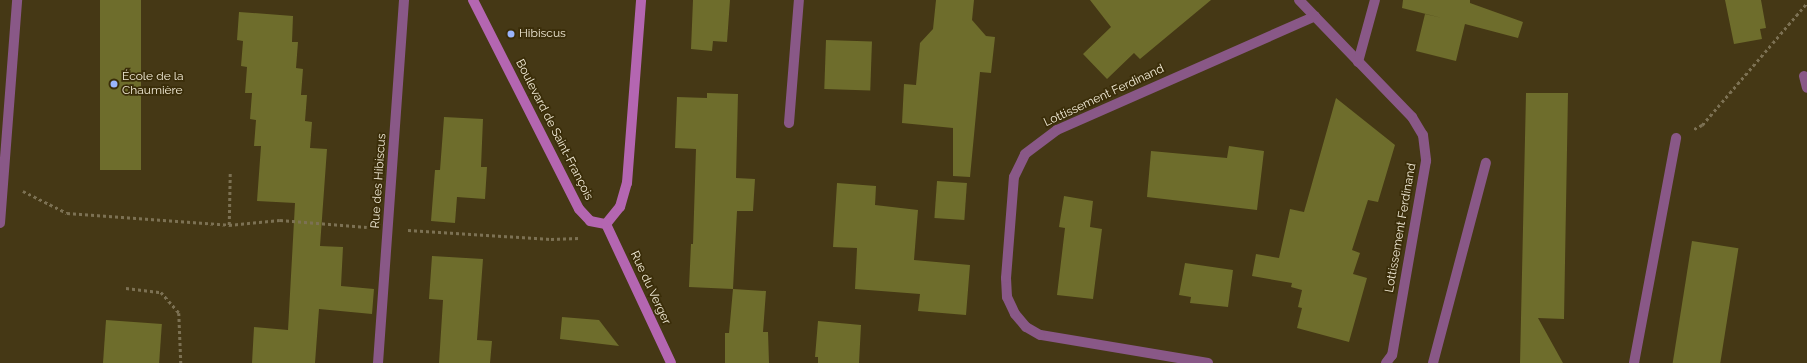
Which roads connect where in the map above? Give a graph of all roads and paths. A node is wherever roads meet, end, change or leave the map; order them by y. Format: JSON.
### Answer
{"nodes":[{"id":1,"x":17,"y":0,"type":"edge"},
{"id":2,"x":404,"y":0,"type":"edge"},
{"id":3,"x":473,"y":0,"type":"edge"},
{"id":4,"x":642,"y":0,"type":"edge"},
{"id":5,"x":799,"y":0,"type":"edge"},
{"id":6,"x":1299,"y":0,"type":"edge"},
{"id":7,"x":1375,"y":0,"type":"edge"},
{"id":8,"x":1807,"y":3,"type":"edge"},
{"id":9,"x":1315,"y":16,"type":"junction"},
{"id":10,"x":1358,"y":62,"type":"junction"},
{"id":11,"x":1804,"y":76,"type":"dead end"},
{"id":12,"x":1807,"y":88,"type":"edge"},
{"id":13,"x":789,"y":123,"type":"dead end"},
{"id":14,"x":1676,"y":138,"type":"joint"},
{"id":15,"x":1486,"y":163,"type":"dead end"},
{"id":16,"x":230,"y":173,"type":"dead end"},
{"id":17,"x":3,"y":181,"type":"junction"},
{"id":18,"x":0,"y":224,"type":"edge"},
{"id":19,"x":606,"y":224,"type":"junction"},
{"id":20,"x":229,"y":225,"type":"junction"},
{"id":21,"x":389,"y":229,"type":"junction"},
{"id":22,"x":126,"y":288,"type":"dead end"},
{"id":23,"x":181,"y":363,"type":"edge"},
{"id":24,"x":378,"y":363,"type":"edge"},
{"id":25,"x":671,"y":363,"type":"edge"},
{"id":26,"x":1208,"y":363,"type":"edge"},
{"id":27,"x":1386,"y":363,"type":"edge"},
{"id":28,"x":1433,"y":363,"type":"edge"},
{"id":29,"x":1634,"y":363,"type":"edge"}],
"edges":[{"from":1,"to":17,"type":"street"},
{"from":2,"to":21,"type":"street","name":"Rue des Hibiscus"},
{"from":3,"to":19,"type":"main road","name":"Boulevard de Saint-François"},
{"from":4,"to":19,"type":"main road"},
{"from":5,"to":13,"type":"street"},
{"from":6,"to":9,"type":"street","name":"Lottissement Ferdinand"},
{"from":7,"to":10,"type":"street"},
{"from":8,"to":14,"type":"path"},
{"from":9,"to":10,"type":"street","name":"Lottissement Ferdinand"},
{"from":9,"to":26,"type":"street","name":"Lottissement Ferdinand"},
{"from":10,"to":27,"type":"street","name":"Lottissement Ferdinand"},
{"from":11,"to":12,"type":"street"},
{"from":14,"to":29,"type":"street"},
{"from":15,"to":28,"type":"street"},
{"from":16,"to":20,"type":"path"},
{"from":17,"to":18,"type":"street"},
{"from":17,"to":20,"type":"path"},
{"from":19,"to":21,"type":"path"},
{"from":19,"to":25,"type":"main road","name":"Rue du Verger"},
{"from":20,"to":21,"type":"path"},
{"from":21,"to":24,"type":"street","name":"Rue des Hibiscus"},
{"from":22,"to":23,"type":"path"}]}
